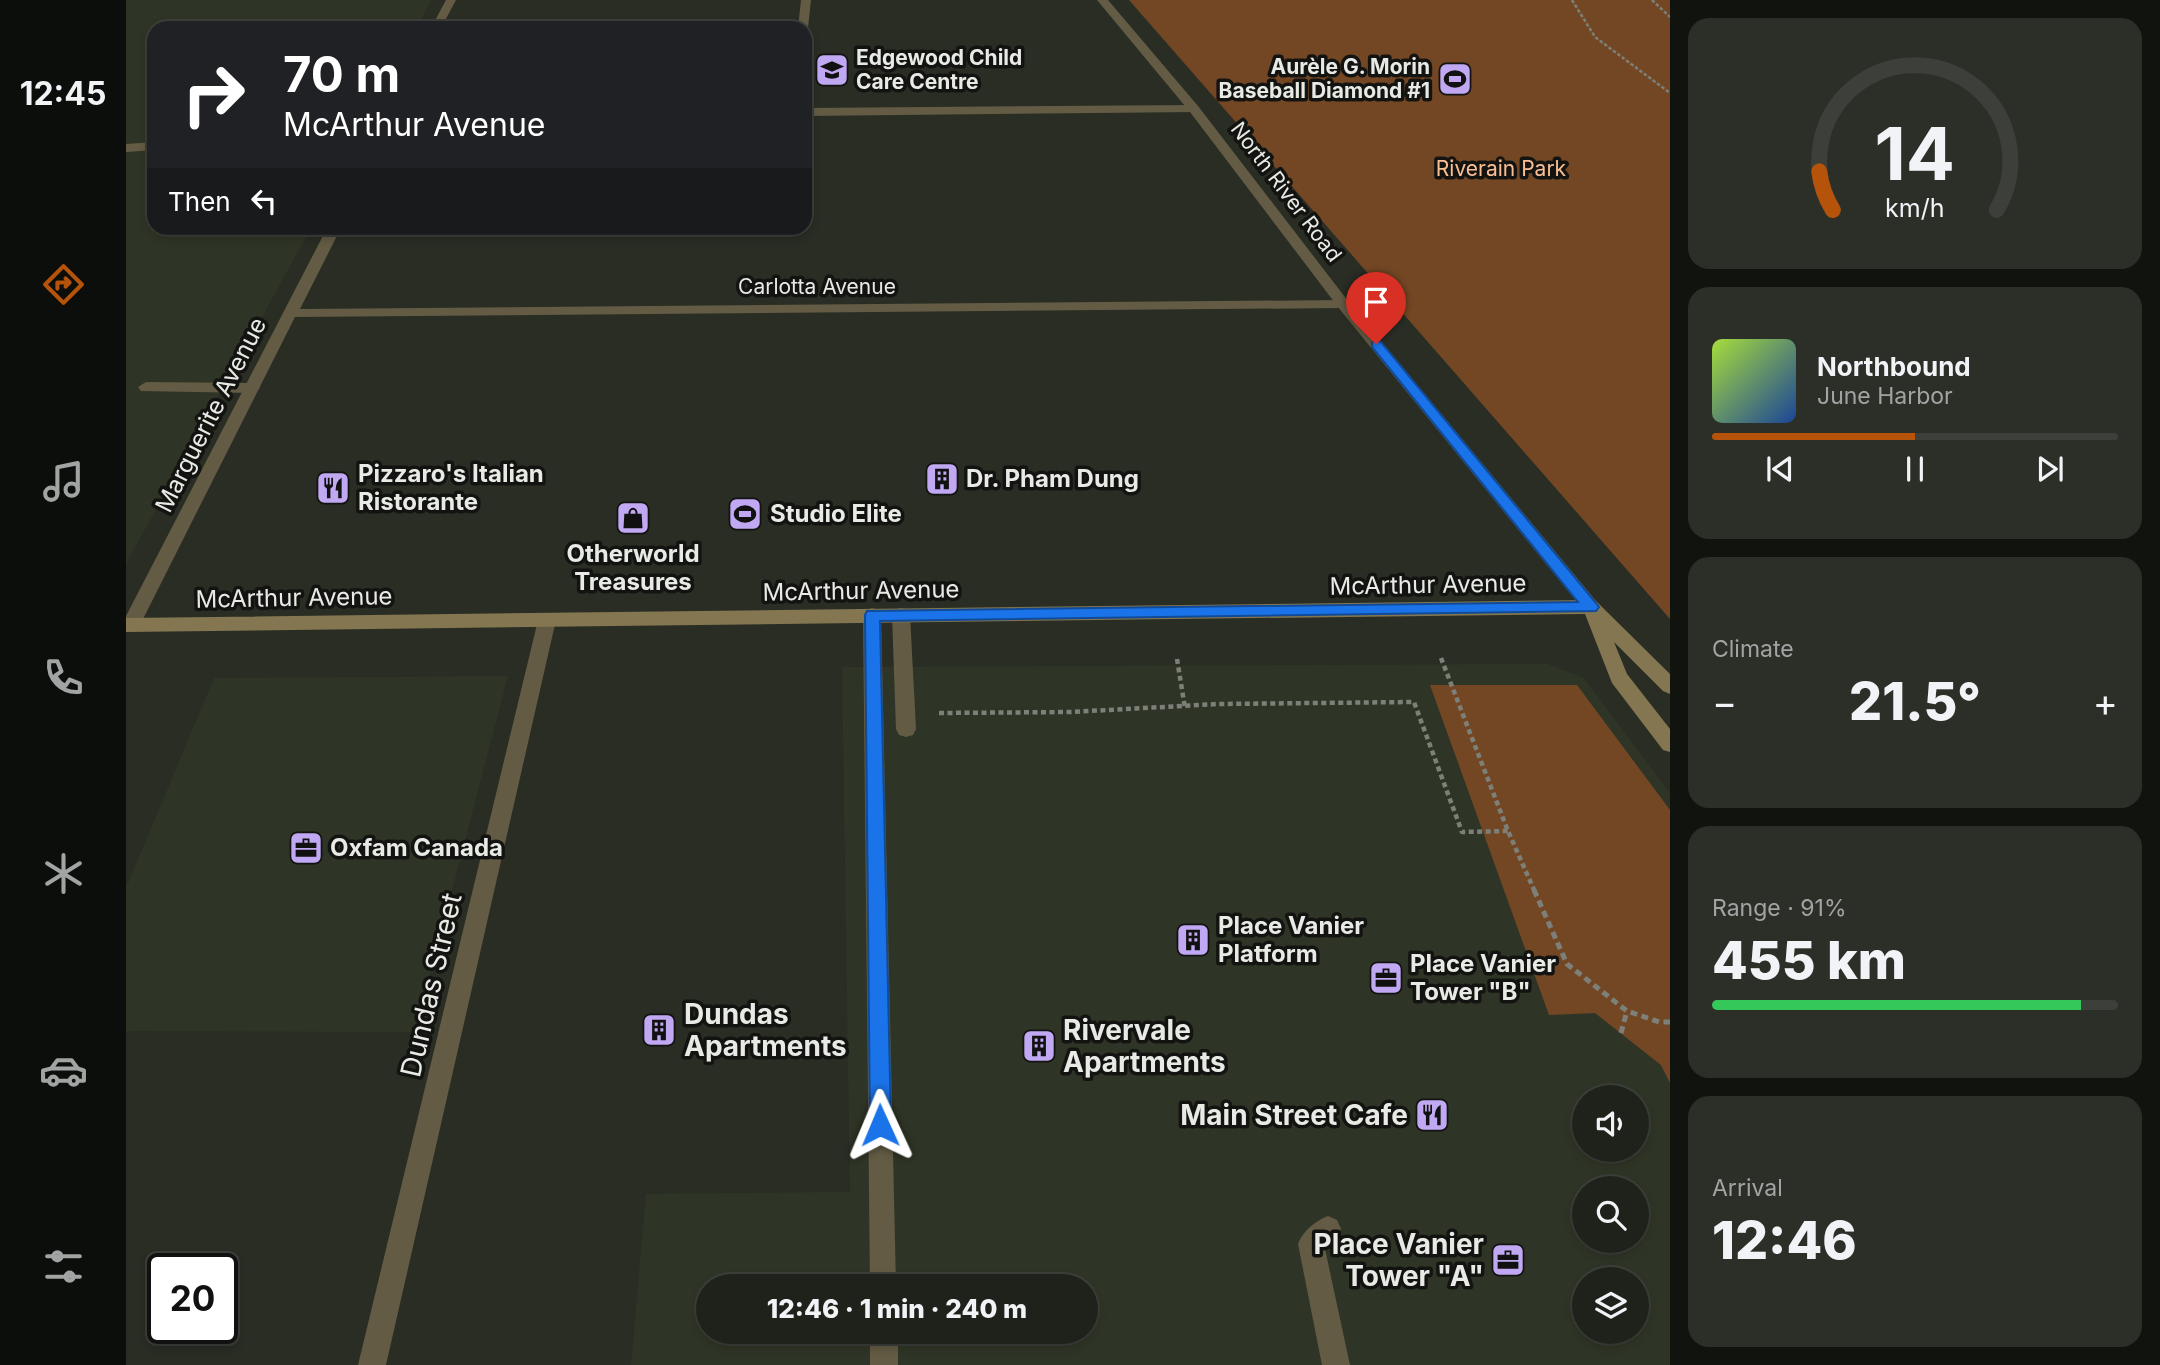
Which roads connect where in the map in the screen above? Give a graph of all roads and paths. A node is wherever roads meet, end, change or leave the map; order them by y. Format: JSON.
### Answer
{"nodes":[{"id":1,"x":450,"y":0,"type":"edge"},
{"id":2,"x":806,"y":0,"type":"edge"},
{"id":3,"x":1102,"y":0,"type":"edge"},
{"id":4,"x":1572,"y":0,"type":"edge"},
{"id":5,"x":1652,"y":0,"type":"edge"},
{"id":6,"x":1670,"y":18,"type":"edge"},
{"id":7,"x":440,"y":21,"type":"edge"},
{"id":8,"x":804,"y":21,"type":"edge"},
{"id":9,"x":1670,"y":93,"type":"edge"},
{"id":10,"x":1194,"y":109,"type":"junction"},
{"id":11,"x":812,"y":111,"type":"edge"},
{"id":12,"x":147,"y":146,"type":"edge"},
{"id":13,"x":126,"y":148,"type":"edge"},
{"id":14,"x":330,"y":235,"type":"edge"},
{"id":15,"x":1343,"y":304,"type":"junction"},
{"id":16,"x":291,"y":313,"type":"junction"},
{"id":17,"x":146,"y":387,"type":"dead end"},
{"id":18,"x":252,"y":388,"type":"junction"},
{"id":19,"x":1591,"y":607,"type":"junction"},
{"id":20,"x":872,"y":615,"type":"junction"},
{"id":21,"x":901,"y":615,"type":"junction"},
{"id":22,"x":547,"y":620,"type":"junction"},
{"id":23,"x":128,"y":624,"type":"edge"},
{"id":24,"x":1441,"y":658,"type":"dead end"},
{"id":25,"x":1177,"y":659,"type":"dead end"},
{"id":26,"x":1670,"y":686,"type":"edge"},
{"id":27,"x":1185,"y":708,"type":"junction"},
{"id":28,"x":930,"y":713,"type":"dead end"},
{"id":29,"x":906,"y":729,"type":"dead end"},
{"id":30,"x":1670,"y":744,"type":"edge"},
{"id":31,"x":1508,"y":831,"type":"junction"},
{"id":32,"x":1626,"y":1011,"type":"junction"},
{"id":33,"x":1670,"y":1022,"type":"edge"},
{"id":34,"x":1621,"y":1033,"type":"dead end"},
{"id":35,"x":1328,"y":1229,"type":"dead end"},
{"id":36,"x":883,"y":1274,"type":"edge"},
{"id":37,"x":884,"y":1344,"type":"edge"},
{"id":38,"x":372,"y":1365,"type":"edge"},
{"id":39,"x":884,"y":1365,"type":"edge"},
{"id":40,"x":1336,"y":1365,"type":"edge"}],
"edges":[{"from":1,"to":7,"type":"street"},
{"from":2,"to":8,"type":"street"},
{"from":3,"to":10,"type":"street","name":"North River Road"},
{"from":4,"to":9,"type":"path"},
{"from":5,"to":6,"type":"path"},
{"from":10,"to":11,"type":"street"},
{"from":10,"to":15,"type":"street","name":"North River Road"},
{"from":12,"to":13,"type":"street"},
{"from":14,"to":16,"type":"street","name":"Marguerite Avenue"},
{"from":15,"to":16,"type":"street","name":"Carlotta Avenue"},
{"from":15,"to":19,"type":"street","name":"North River Road"},
{"from":16,"to":18,"type":"street","name":"Marguerite Avenue"},
{"from":17,"to":18,"type":"street"},
{"from":18,"to":23,"type":"street","name":"Marguerite Avenue"},
{"from":19,"to":21,"type":"main road","name":"McArthur Avenue"},
{"from":19,"to":26,"type":"main road","name":"North River Road"},
{"from":19,"to":30,"type":"main road","name":"North River Road"},
{"from":20,"to":21,"type":"main road","name":"McArthur Avenue"},
{"from":20,"to":22,"type":"main road","name":"McArthur Avenue"},
{"from":20,"to":36,"type":"street"},
{"from":21,"to":29,"type":"street"},
{"from":22,"to":23,"type":"main road","name":"McArthur Avenue"},
{"from":22,"to":38,"type":"street","name":"Dundas Street"},
{"from":24,"to":31,"type":"path"},
{"from":25,"to":27,"type":"path"},
{"from":27,"to":28,"type":"path"},
{"from":27,"to":31,"type":"path"},
{"from":31,"to":32,"type":"path"},
{"from":32,"to":33,"type":"path"},
{"from":32,"to":34,"type":"path"},
{"from":35,"to":40,"type":"street"},
{"from":37,"to":39,"type":"street"}]}
